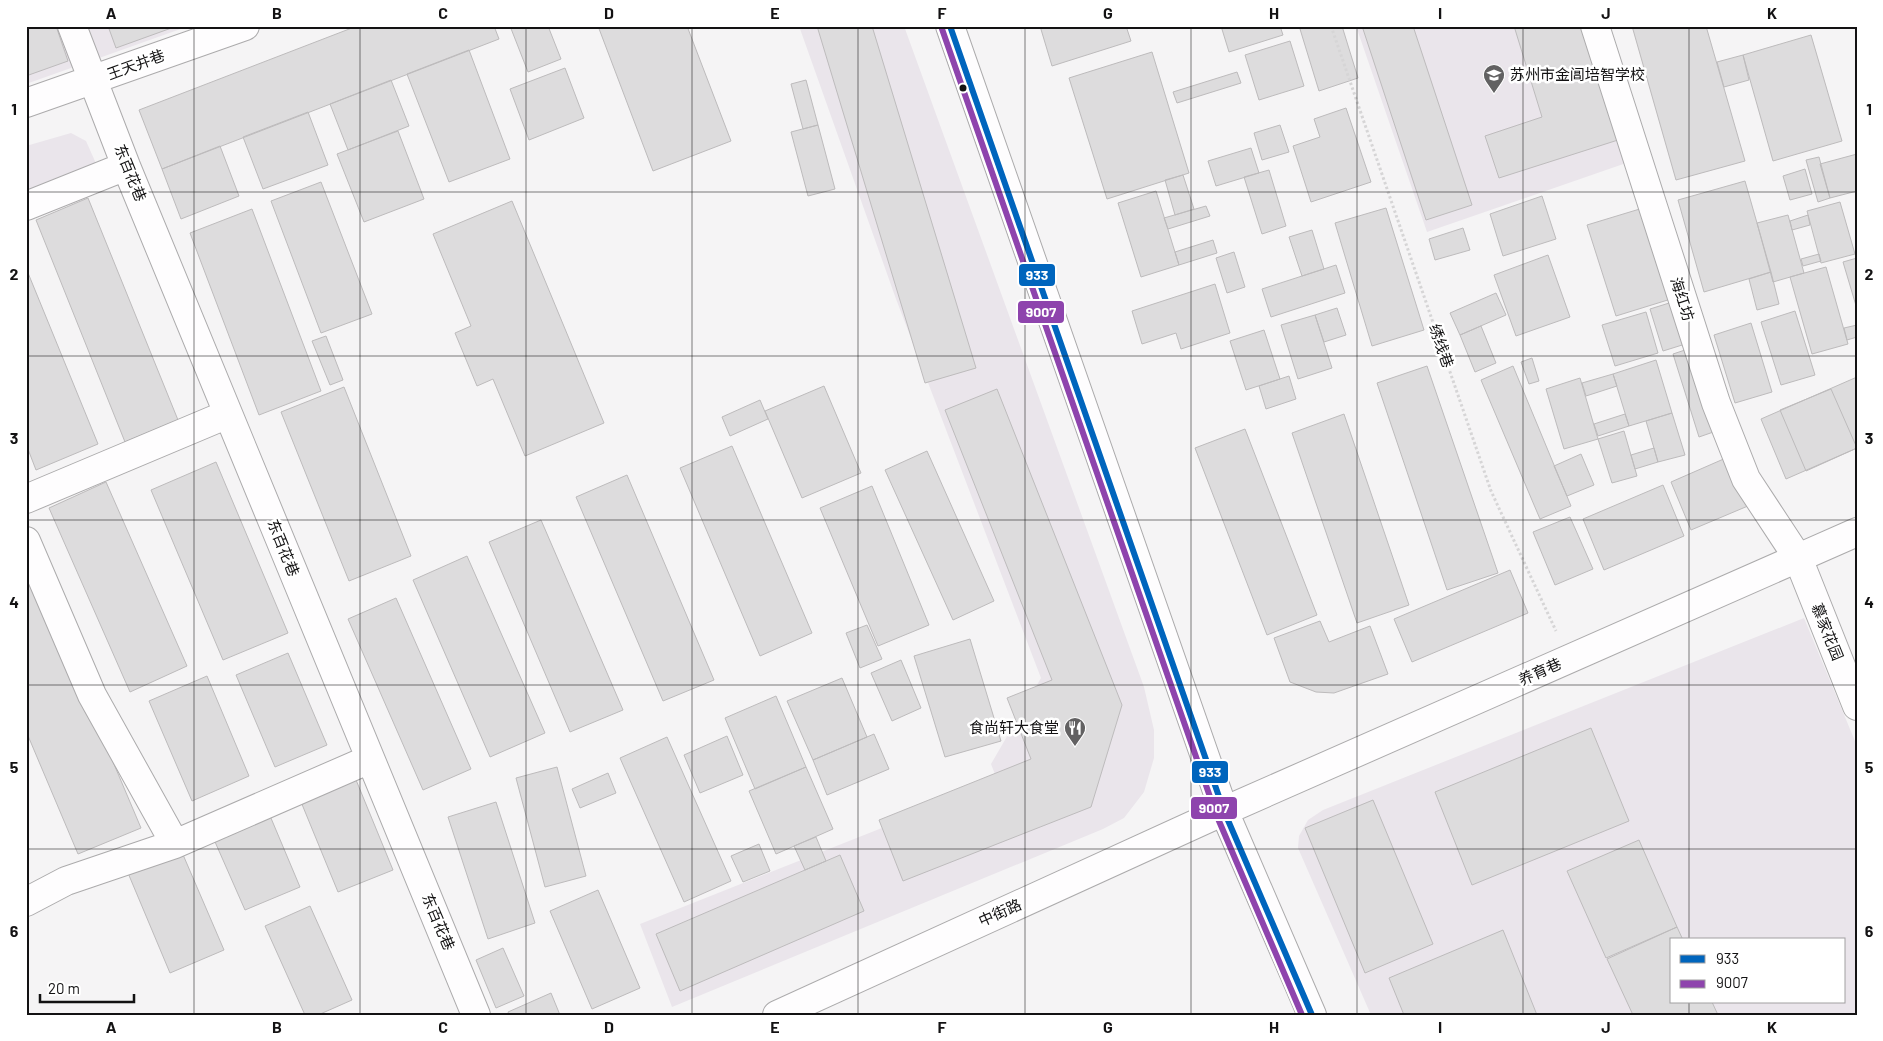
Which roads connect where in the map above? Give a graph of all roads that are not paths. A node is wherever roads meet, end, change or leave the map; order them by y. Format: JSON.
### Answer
{"nodes":[{"id":1,"x":72,"y":26,"type":"edge"},
{"id":2,"x":245,"y":26,"type":"edge"},
{"id":3,"x":950,"y":26,"type":"edge"},
{"id":4,"x":1596,"y":26,"type":"edge"},
{"id":5,"x":93,"y":80,"type":"junction"},
{"id":6,"x":26,"y":103,"type":"edge"},
{"id":7,"x":126,"y":166,"type":"junction"},
{"id":8,"x":26,"y":206,"type":"edge"},
{"id":9,"x":228,"y":414,"type":"junction"},
{"id":10,"x":26,"y":499,"type":"edge"},
{"id":11,"x":1857,"y":532,"type":"edge"},
{"id":12,"x":26,"y":541,"type":"edge"},
{"id":13,"x":1798,"y":558,"type":"junction"},
{"id":14,"x":1857,"y":706,"type":"edge"},
{"id":15,"x":370,"y":759,"type":"junction"},
{"id":16,"x":1224,"y":812,"type":"junction"},
{"id":17,"x":175,"y":844,"type":"junction"},
{"id":18,"x":26,"y":902,"type":"edge"},
{"id":19,"x":476,"y":1015,"type":"edge"},
{"id":20,"x":777,"y":1015,"type":"edge"},
{"id":21,"x":1312,"y":1015,"type":"edge"}],
"edges":[{"from":1,"to":5,"type":"main road","name":"东百花巷"},
{"from":2,"to":5,"type":"main road","name":"王天井巷"},
{"from":3,"to":16,"type":"main road"},
{"from":4,"to":13,"type":"main road","name":"海红坊"},
{"from":5,"to":6,"type":"main road","name":"王天井巷"},
{"from":5,"to":7,"type":"main road","name":"东百花巷"},
{"from":7,"to":8,"type":"main road"},
{"from":7,"to":9,"type":"main road","name":"东百花巷"},
{"from":9,"to":10,"type":"main road"},
{"from":9,"to":15,"type":"main road","name":"东百花巷"},
{"from":11,"to":13,"type":"main road","name":"养育巷"},
{"from":12,"to":17,"type":"main road"},
{"from":13,"to":14,"type":"main road","name":"慕家花园"},
{"from":13,"to":16,"type":"main road","name":"养育巷"},
{"from":15,"to":17,"type":"main road"},
{"from":15,"to":19,"type":"main road","name":"东百花巷"},
{"from":16,"to":20,"type":"main road","name":"中街路"},
{"from":16,"to":21,"type":"main road"},
{"from":17,"to":18,"type":"main road"}]}
